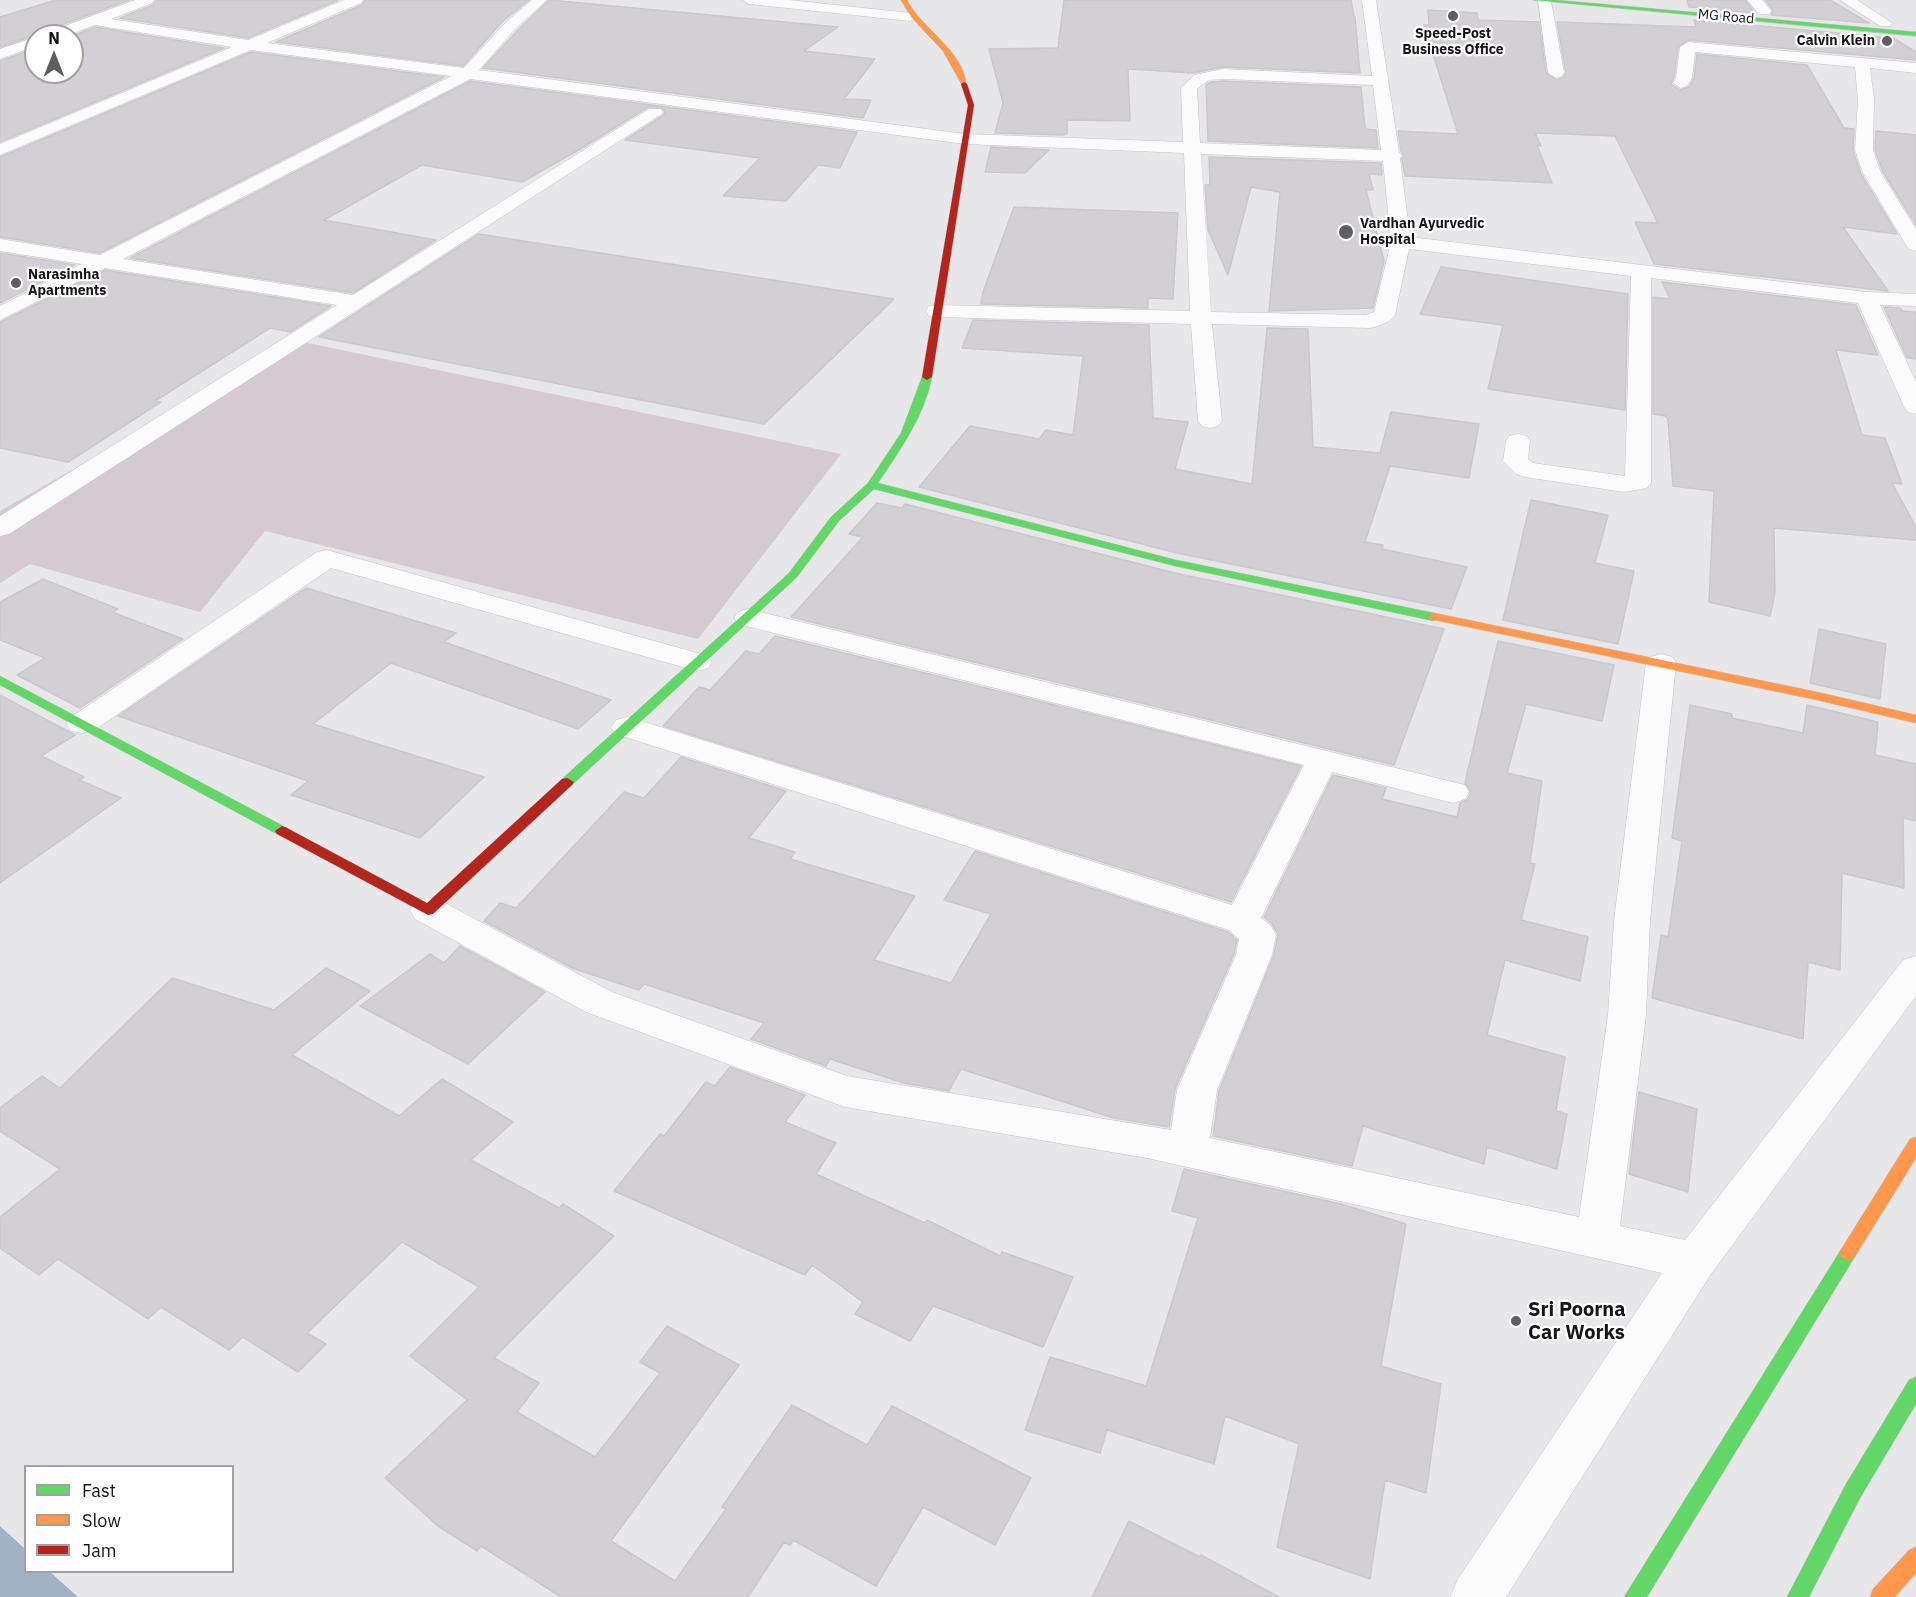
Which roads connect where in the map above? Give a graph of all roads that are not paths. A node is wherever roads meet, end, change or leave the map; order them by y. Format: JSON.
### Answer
{"nodes":[{"id":1,"x":147,"y":0,"type":"edge"},
{"id":2,"x":356,"y":0,"type":"edge"},
{"id":3,"x":540,"y":0,"type":"edge"},
{"id":4,"x":749,"y":0,"type":"edge"},
{"id":5,"x":904,"y":0,"type":"edge"},
{"id":6,"x":1369,"y":0,"type":"edge"},
{"id":7,"x":1536,"y":0,"type":"edge"},
{"id":8,"x":1627,"y":0,"type":"edge"},
{"id":9,"x":1847,"y":0,"type":"edge"},
{"id":10,"x":1544,"y":1,"type":"edge"},
{"id":11,"x":1759,"y":5,"type":"edge"},
{"id":12,"x":910,"y":17,"type":"junction"},
{"id":13,"x":1813,"y":20,"type":"junction"},
{"id":14,"x":94,"y":21,"type":"junction"},
{"id":15,"x":1885,"y":23,"type":"junction"},
{"id":16,"x":84,"y":24,"type":"edge"},
{"id":17,"x":1916,"y":26,"type":"edge"},
{"id":18,"x":1916,"y":34,"type":"edge"},
{"id":19,"x":24,"y":45,"type":"edge"},
{"id":20,"x":250,"y":45,"type":"junction"},
{"id":21,"x":0,"y":54,"type":"edge"},
{"id":22,"x":1862,"y":63,"type":"junction"},
{"id":23,"x":1916,"y":68,"type":"edge"},
{"id":24,"x":1556,"y":73,"type":"dead end"},
{"id":25,"x":467,"y":74,"type":"junction"},
{"id":26,"x":1379,"y":81,"type":"junction"},
{"id":27,"x":1681,"y":83,"type":"dead end"},
{"id":28,"x":655,"y":113,"type":"dead end"},
{"id":29,"x":965,"y":139,"type":"junction"},
{"id":30,"x":1194,"y":148,"type":"junction"},
{"id":31,"x":0,"y":150,"type":"edge"},
{"id":32,"x":1393,"y":156,"type":"junction"},
{"id":33,"x":1401,"y":242,"type":"junction"},
{"id":34,"x":0,"y":245,"type":"edge"},
{"id":35,"x":1916,"y":245,"type":"edge"},
{"id":36,"x":102,"y":261,"type":"junction"},
{"id":37,"x":1641,"y":271,"type":"junction"},
{"id":38,"x":1866,"y":298,"type":"junction"},
{"id":39,"x":1916,"y":300,"type":"edge"},
{"id":40,"x":355,"y":302,"type":"junction"},
{"id":41,"x":937,"y":310,"type":"junction"},
{"id":42,"x":0,"y":314,"type":"edge"},
{"id":43,"x":1201,"y":318,"type":"junction"},
{"id":44,"x":1916,"y":407,"type":"edge"},
{"id":45,"x":1210,"y":421,"type":"dead end"},
{"id":46,"x":1518,"y":441,"type":"dead end"},
{"id":47,"x":872,"y":485,"type":"junction"},
{"id":48,"x":0,"y":528,"type":"edge"},
{"id":49,"x":748,"y":618,"type":"junction"},
{"id":50,"x":697,"y":662,"type":"junction"},
{"id":51,"x":1661,"y":663,"type":"junction"},
{"id":52,"x":0,"y":680,"type":"edge"},
{"id":53,"x":1916,"y":719,"type":"edge"},
{"id":54,"x":82,"y":724,"type":"junction"},
{"id":55,"x":627,"y":727,"type":"junction"},
{"id":56,"x":1323,"y":759,"type":"junction"},
{"id":57,"x":1454,"y":792,"type":"dead end"},
{"id":58,"x":428,"y":910,"type":"junction"},
{"id":59,"x":1242,"y":921,"type":"junction"},
{"id":60,"x":1916,"y":969,"type":"edge"},
{"id":61,"x":1916,"y":1144,"type":"edge"},
{"id":62,"x":1188,"y":1151,"type":"junction"},
{"id":63,"x":1597,"y":1240,"type":"junction"},
{"id":64,"x":1695,"y":1261,"type":"junction"},
{"id":65,"x":1916,"y":1386,"type":"edge"},
{"id":66,"x":1916,"y":1557,"type":"edge"},
{"id":67,"x":1476,"y":1597,"type":"edge"},
{"id":68,"x":1635,"y":1597,"type":"edge"},
{"id":69,"x":1798,"y":1597,"type":"edge"},
{"id":70,"x":1881,"y":1597,"type":"edge"}],
"edges":[{"from":1,"to":14,"type":"street"},
{"from":2,"to":20,"type":"street"},
{"from":3,"to":25,"type":"street"},
{"from":4,"to":12,"type":"street"},
{"from":5,"to":12,"type":"main road"},
{"from":6,"to":26,"type":"street"},
{"from":7,"to":10,"type":"main road","name":"MG Road"},
{"from":8,"to":11,"type":"main road","name":"MG Road"},
{"from":9,"to":15,"type":"street"},
{"from":10,"to":13,"type":"main road","name":"MG Road"},
{"from":10,"to":24,"type":"street"},
{"from":11,"to":13,"type":"main road","name":"MG Road"},
{"from":12,"to":29,"type":"main road"},
{"from":13,"to":15,"type":"main road","name":"MG Road"},
{"from":13,"to":18,"type":"main road","name":"MG Road"},
{"from":14,"to":16,"type":"street"},
{"from":14,"to":20,"type":"street"},
{"from":15,"to":17,"type":"main road","name":"MG Road"},
{"from":19,"to":21,"type":"street"},
{"from":20,"to":25,"type":"street"},
{"from":20,"to":31,"type":"street"},
{"from":22,"to":23,"type":"street"},
{"from":22,"to":27,"type":"street"},
{"from":22,"to":35,"type":"street"},
{"from":25,"to":29,"type":"street"},
{"from":25,"to":36,"type":"street"},
{"from":26,"to":30,"type":"street"},
{"from":26,"to":32,"type":"street"},
{"from":28,"to":40,"type":"street"},
{"from":29,"to":30,"type":"street"},
{"from":29,"to":41,"type":"main road"},
{"from":30,"to":32,"type":"street"},
{"from":30,"to":43,"type":"street"},
{"from":32,"to":33,"type":"street"},
{"from":33,"to":37,"type":"street"},
{"from":33,"to":43,"type":"street"},
{"from":34,"to":36,"type":"street"},
{"from":36,"to":40,"type":"street"},
{"from":36,"to":42,"type":"street"},
{"from":37,"to":38,"type":"street"},
{"from":37,"to":46,"type":"street"},
{"from":38,"to":39,"type":"street"},
{"from":38,"to":44,"type":"street"},
{"from":40,"to":48,"type":"street"},
{"from":41,"to":43,"type":"street"},
{"from":41,"to":47,"type":"main road"},
{"from":43,"to":45,"type":"street"},
{"from":47,"to":49,"type":"main road"},
{"from":47,"to":51,"type":"main road"},
{"from":49,"to":50,"type":"main road"},
{"from":49,"to":56,"type":"street"},
{"from":50,"to":54,"type":"street"},
{"from":50,"to":55,"type":"main road"},
{"from":51,"to":53,"type":"main road"},
{"from":51,"to":63,"type":"street"},
{"from":52,"to":54,"type":"main road"},
{"from":54,"to":58,"type":"main road"},
{"from":55,"to":58,"type":"main road"},
{"from":55,"to":59,"type":"street"},
{"from":56,"to":57,"type":"street"},
{"from":56,"to":59,"type":"street"},
{"from":58,"to":62,"type":"street"},
{"from":59,"to":62,"type":"street"},
{"from":60,"to":64,"type":"street"},
{"from":61,"to":68,"type":"main road"},
{"from":62,"to":63,"type":"street"},
{"from":63,"to":64,"type":"street"},
{"from":64,"to":67,"type":"street"},
{"from":65,"to":69,"type":"main road"},
{"from":66,"to":70,"type":"main road"}]}
